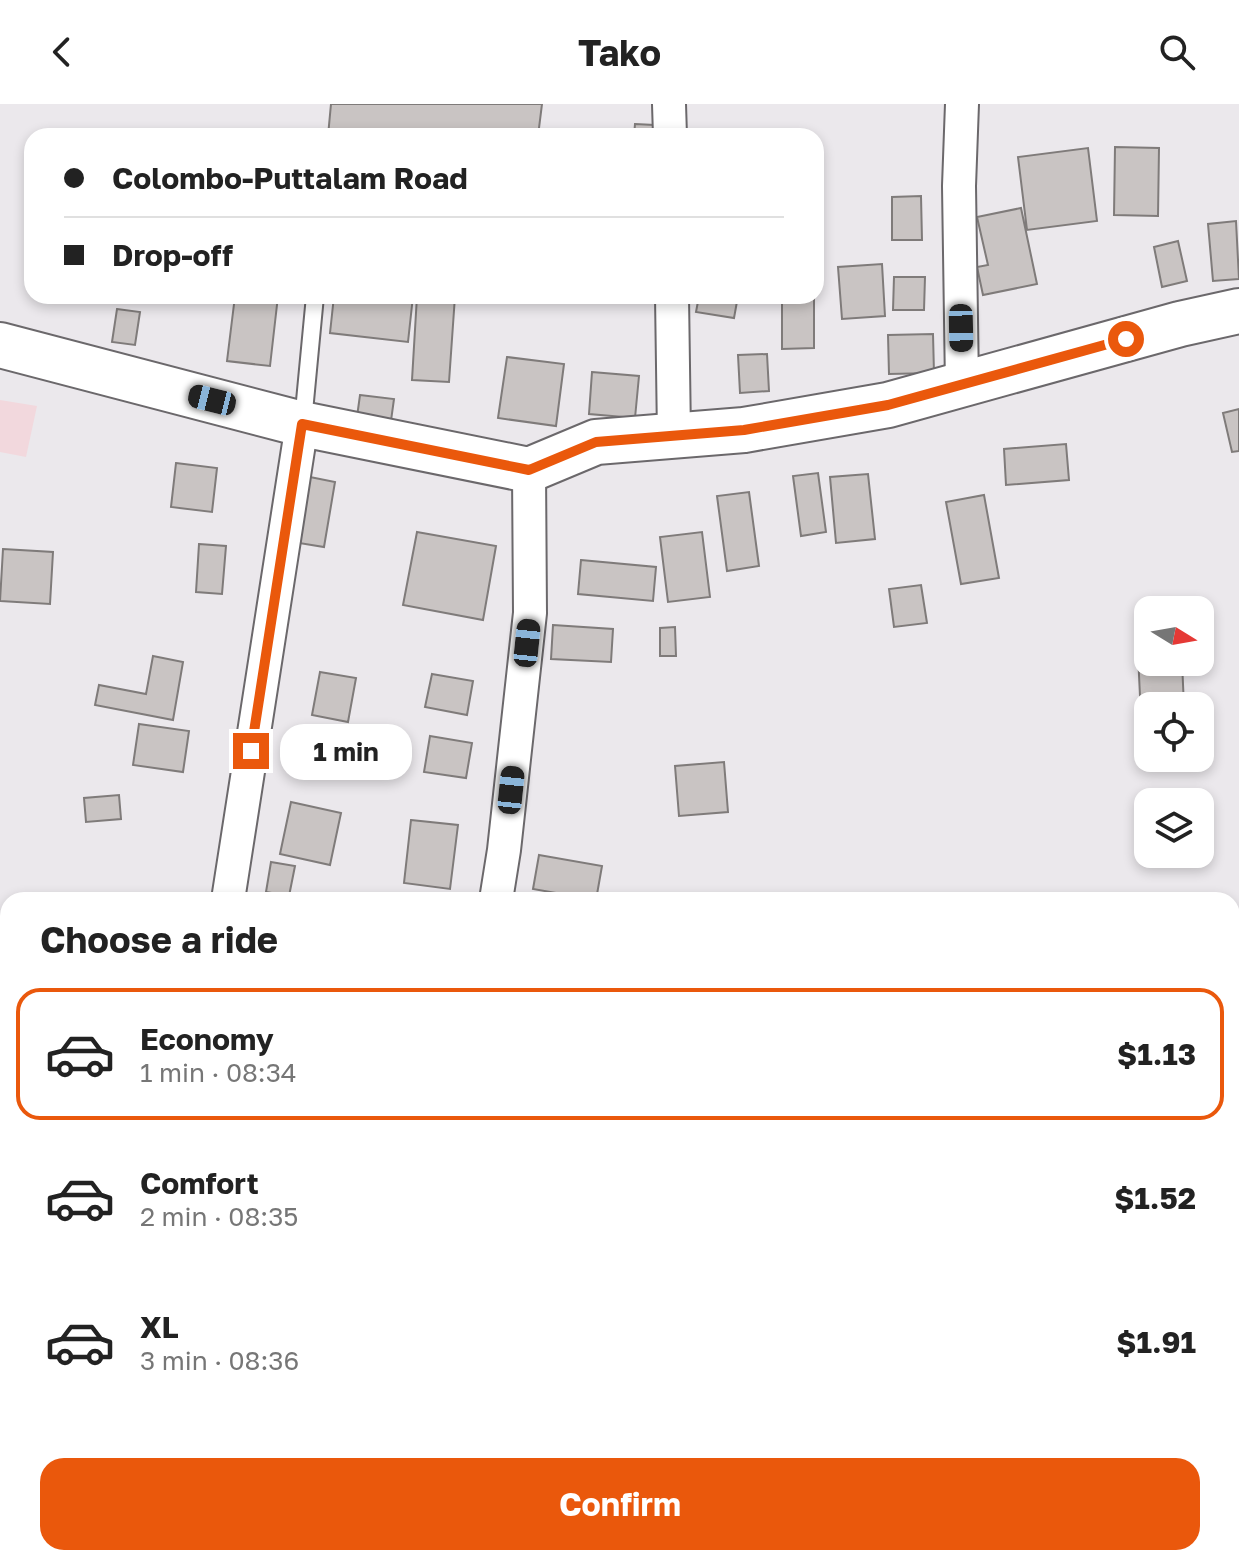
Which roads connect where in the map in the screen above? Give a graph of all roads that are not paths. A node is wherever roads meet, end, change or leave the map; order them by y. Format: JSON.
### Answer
{"nodes":[{"id":1,"x":669,"y":104,"type":"edge"},
{"id":2,"x":962,"y":104,"type":"edge"},
{"id":3,"x":670,"y":128,"type":"edge"},
{"id":4,"x":314,"y":304,"type":"edge"},
{"id":5,"x":672,"y":304,"type":"edge"},
{"id":6,"x":1239,"y":311,"type":"edge"},
{"id":7,"x":0,"y":345,"type":"edge"},
{"id":8,"x":962,"y":385,"type":"junction"},
{"id":9,"x":302,"y":424,"type":"junction"},
{"id":10,"x":674,"y":436,"type":"junction"},
{"id":11,"x":529,"y":470,"type":"junction"},
{"id":12,"x":229,"y":892,"type":"edge"},
{"id":13,"x":497,"y":892,"type":"edge"}],
"edges":[{"from":1,"to":3,"type":"street"},
{"from":2,"to":8,"type":"street"},
{"from":4,"to":9,"type":"lane"},
{"from":5,"to":10,"type":"street"},
{"from":6,"to":8,"type":"highway"},
{"from":7,"to":9,"type":"highway"},
{"from":8,"to":10,"type":"highway"},
{"from":9,"to":11,"type":"highway"},
{"from":9,"to":12,"type":"street"},
{"from":10,"to":11,"type":"highway"},
{"from":11,"to":13,"type":"street"}]}
